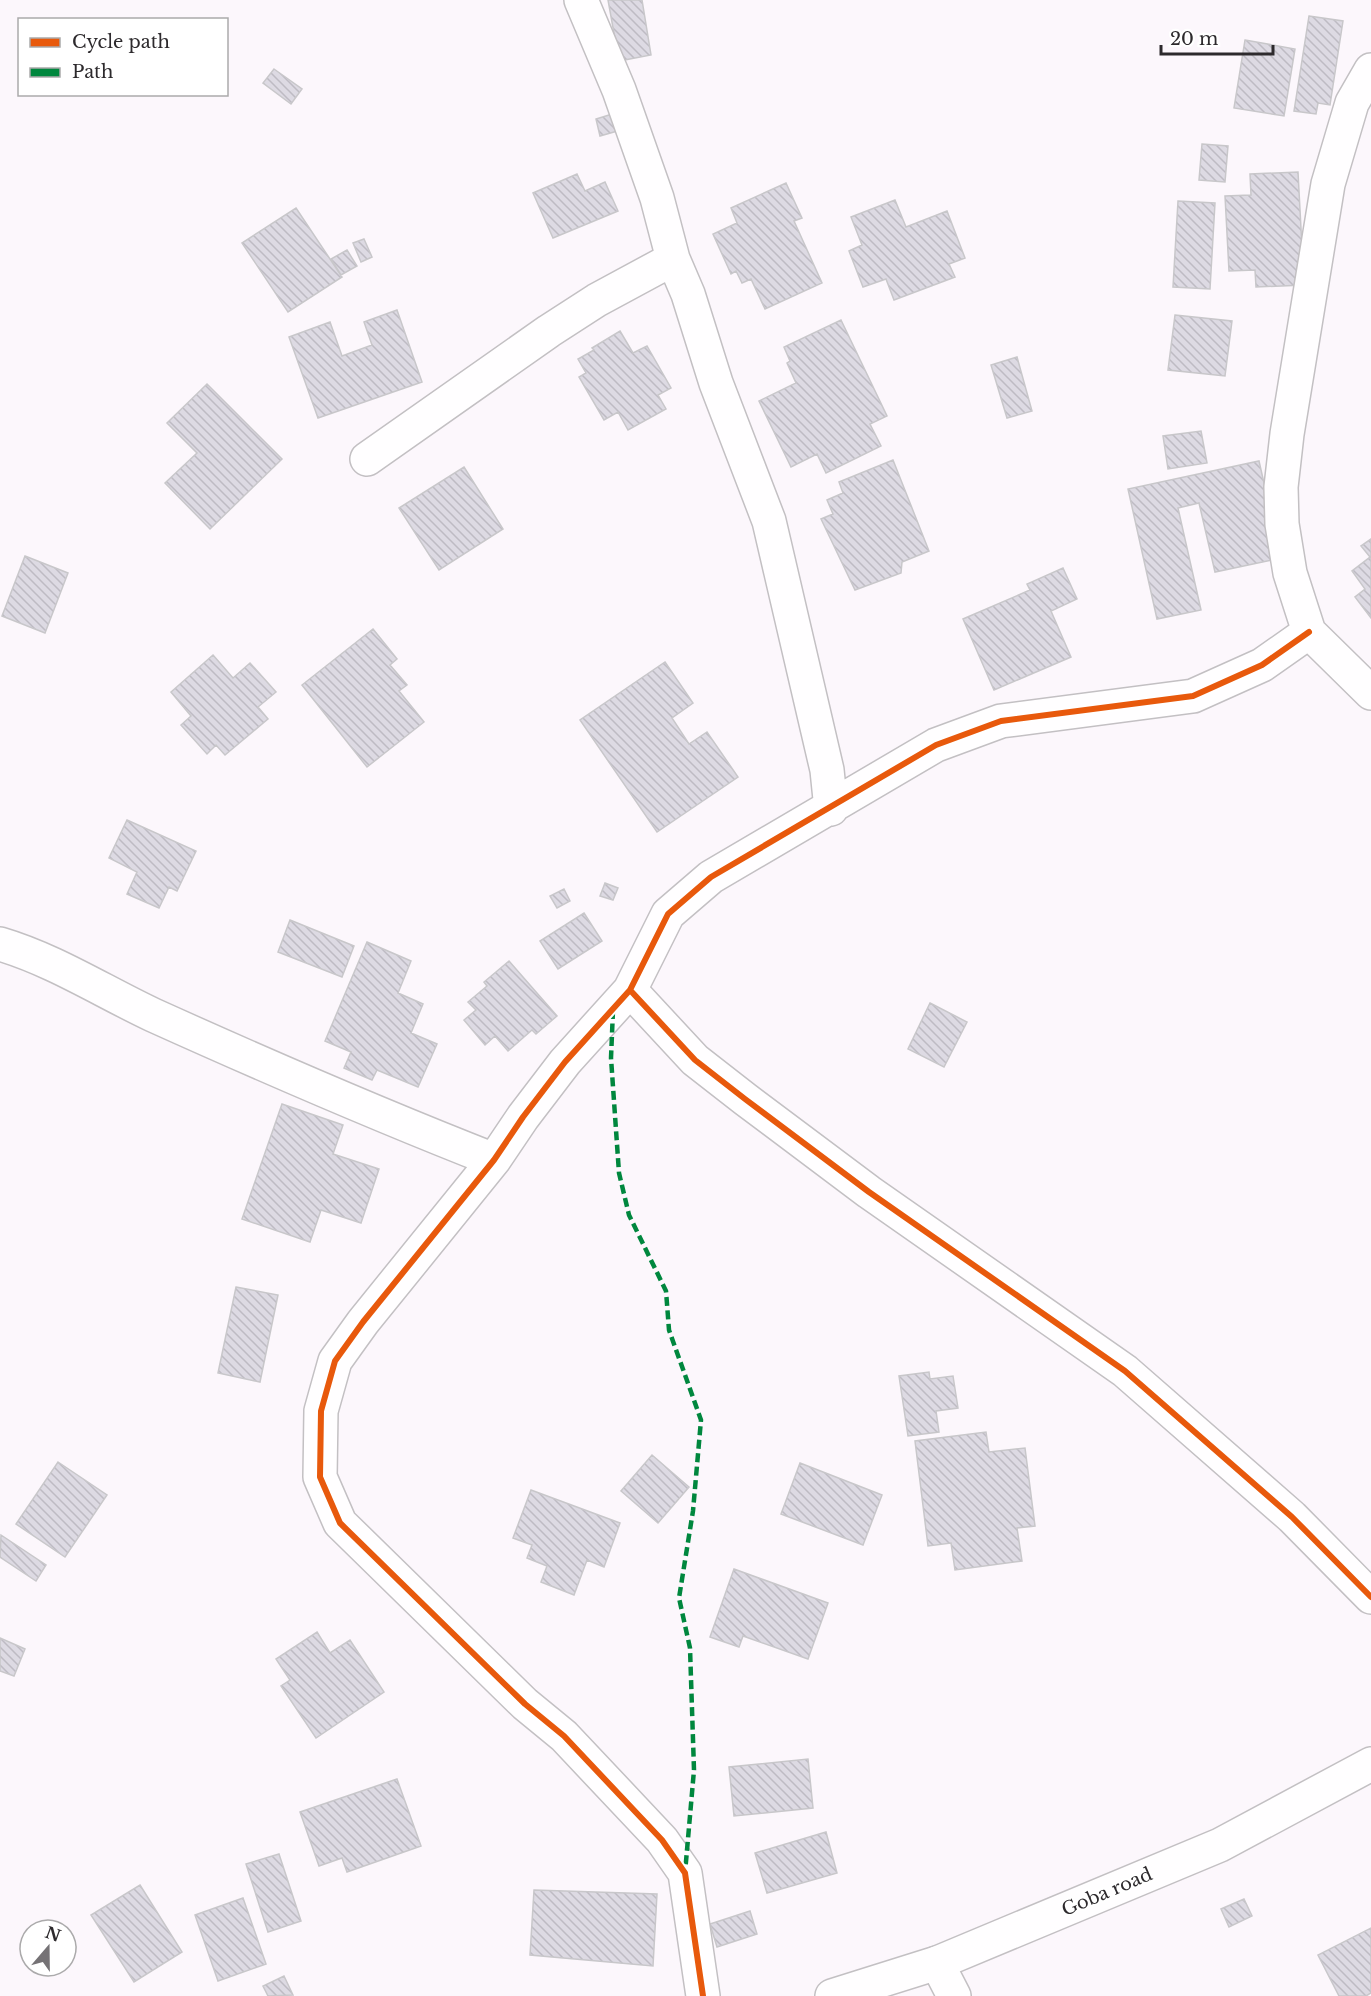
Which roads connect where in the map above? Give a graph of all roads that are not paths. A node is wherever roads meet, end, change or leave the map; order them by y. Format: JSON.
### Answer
{"nodes":[{"id":1,"x":581,"y":0,"type":"edge"},
{"id":2,"x":1371,"y":70,"type":"edge"},
{"id":3,"x":673,"y":259,"type":"junction"},
{"id":4,"x":367,"y":459,"type":"dead end"},
{"id":5,"x":1309,"y":632,"type":"junction"},
{"id":6,"x":1371,"y":693,"type":"edge"},
{"id":7,"x":831,"y":809,"type":"junction"},
{"id":8,"x":0,"y":944,"type":"edge"},
{"id":9,"x":630,"y":990,"type":"junction"},
{"id":10,"x":494,"y":1160,"type":"junction"},
{"id":11,"x":1371,"y":1597,"type":"edge"},
{"id":12,"x":1371,"y":1764,"type":"edge"},
{"id":13,"x":937,"y":1963,"type":"junction"},
{"id":14,"x":703,"y":1996,"type":"edge"},
{"id":15,"x":832,"y":1996,"type":"edge"},
{"id":16,"x":954,"y":1996,"type":"edge"}],
"edges":[{"from":1,"to":3,"type":"street"},
{"from":2,"to":5,"type":"street"},
{"from":3,"to":4,"type":"street"},
{"from":3,"to":7,"type":"street"},
{"from":5,"to":6,"type":"street"},
{"from":5,"to":7,"type":"street"},
{"from":7,"to":9,"type":"street"},
{"from":8,"to":10,"type":"street"},
{"from":9,"to":10,"type":"street"},
{"from":9,"to":11,"type":"street"},
{"from":10,"to":14,"type":"street"},
{"from":12,"to":13,"type":"street","name":"Goba road"},
{"from":13,"to":15,"type":"street","name":"Goba road"},
{"from":13,"to":16,"type":"street"}]}
